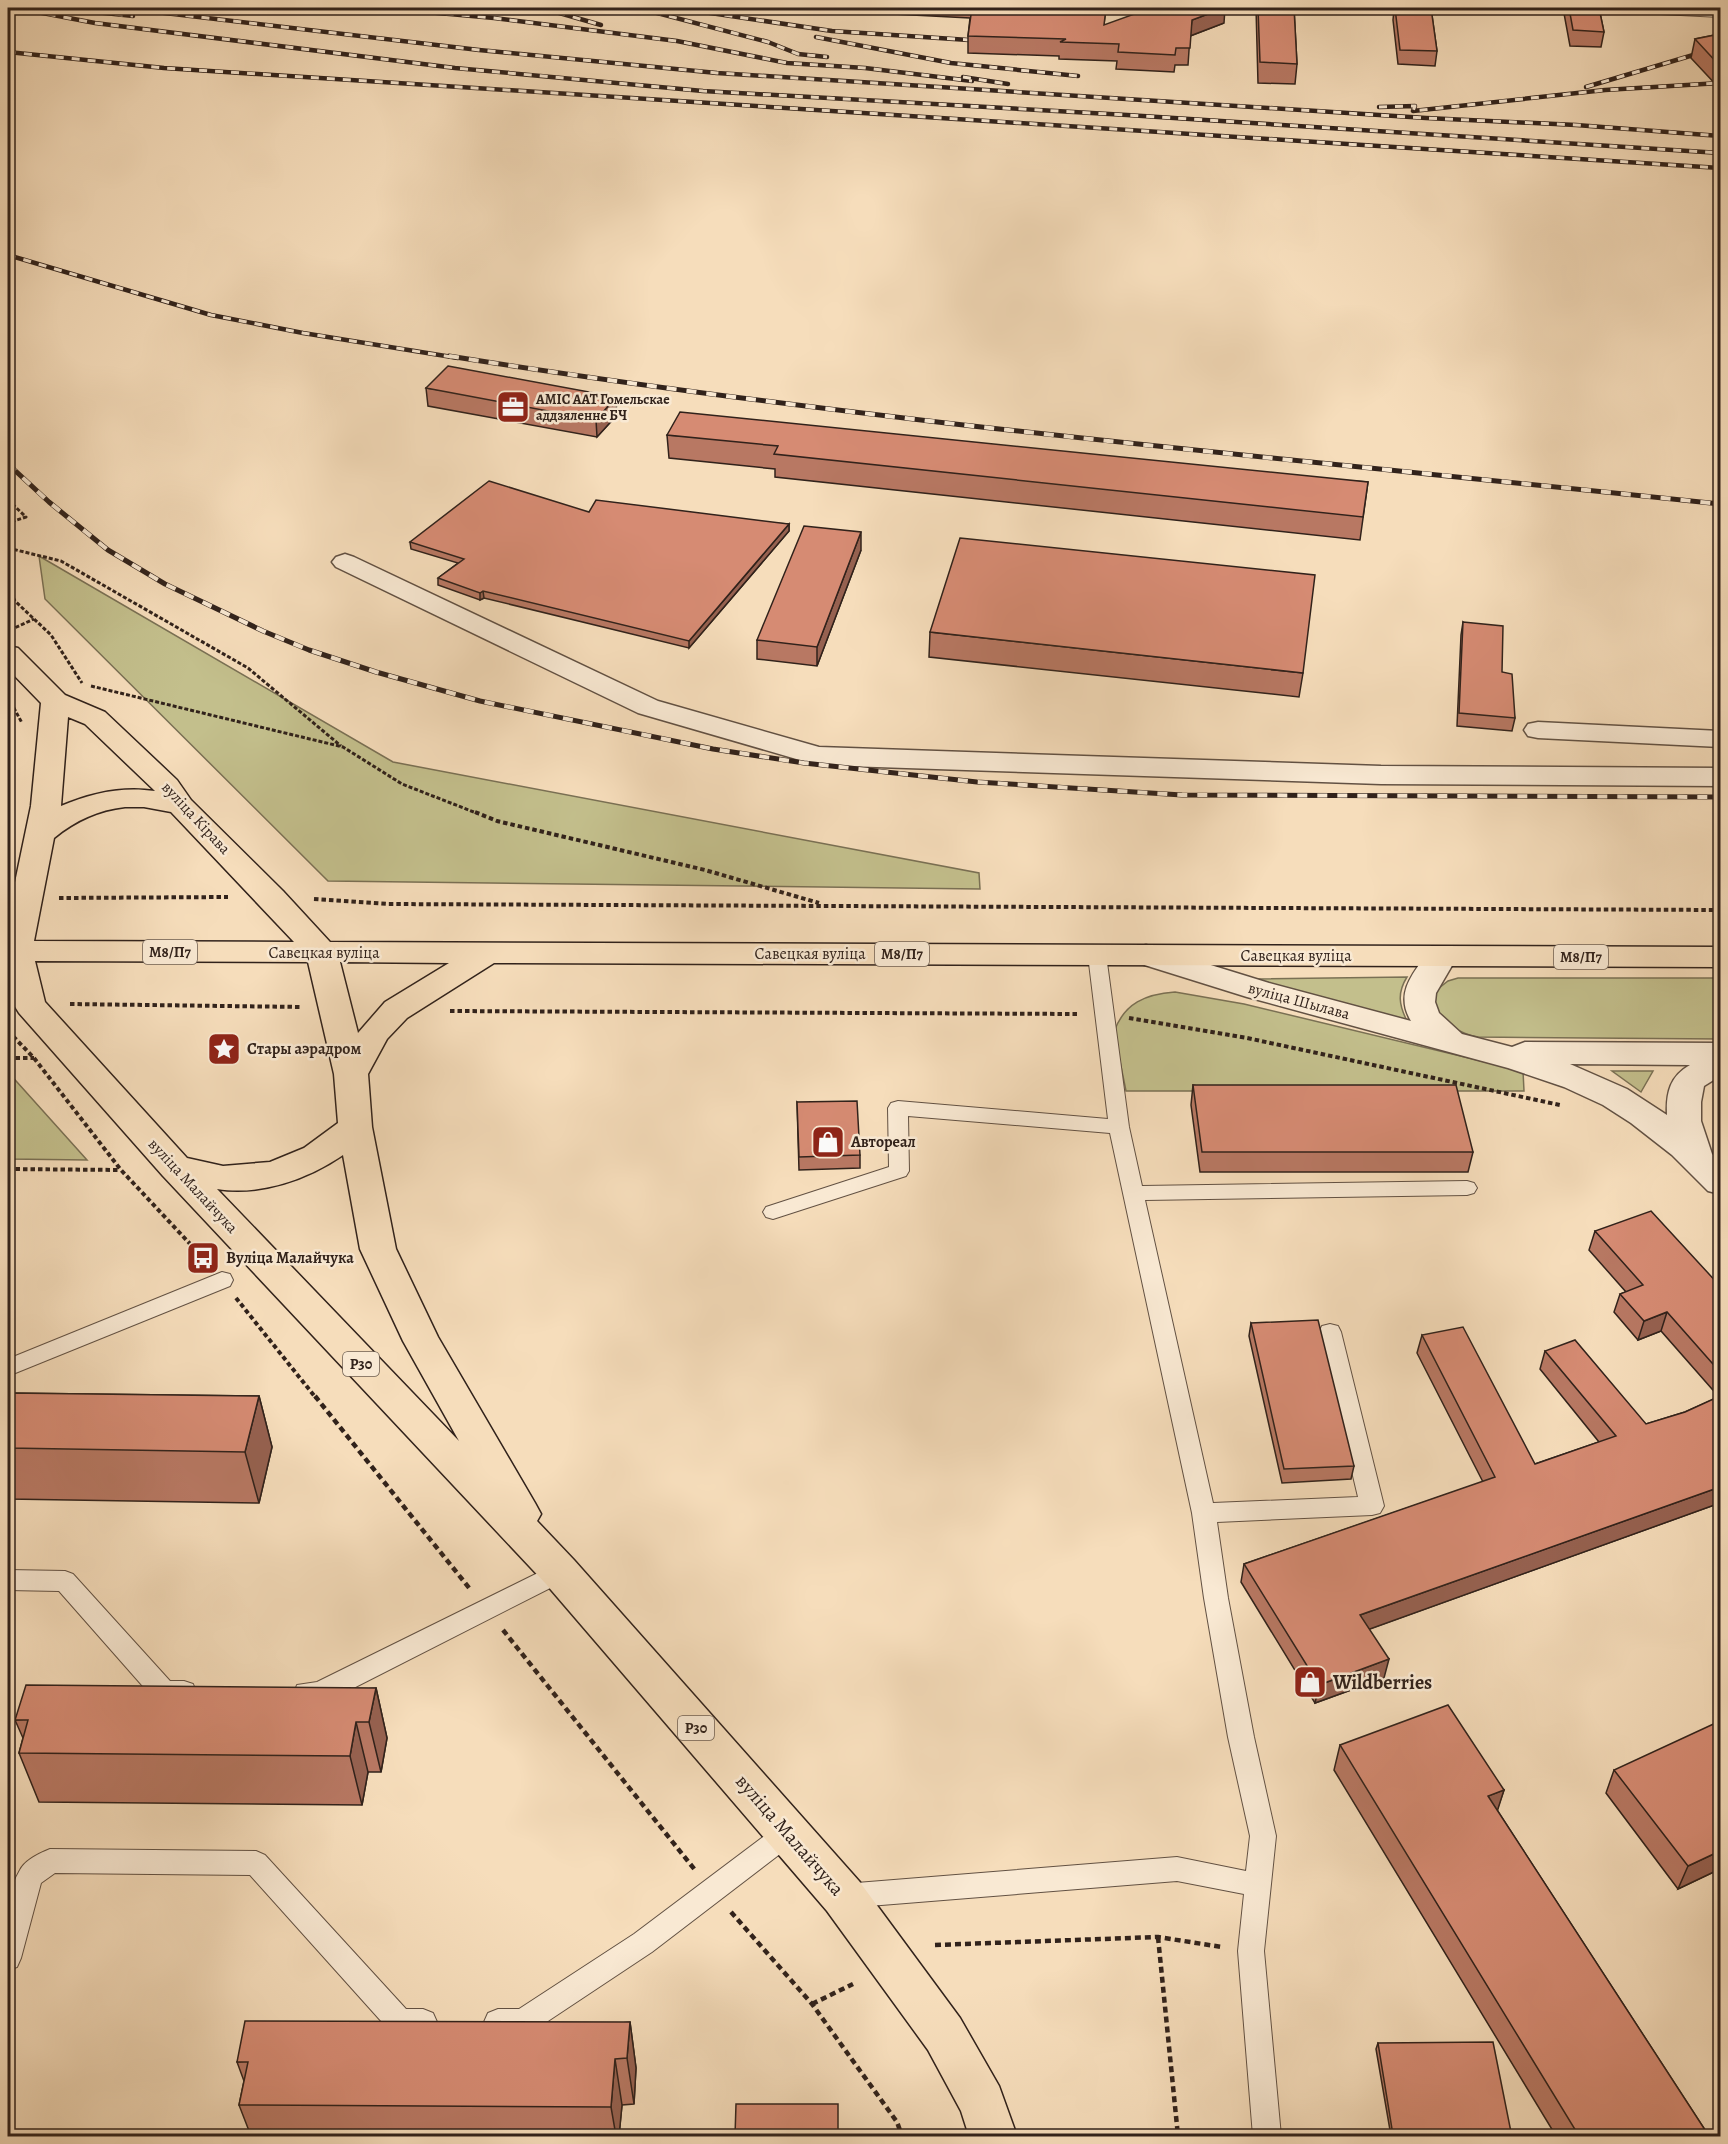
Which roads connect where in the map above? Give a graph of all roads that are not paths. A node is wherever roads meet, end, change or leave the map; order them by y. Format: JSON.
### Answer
{"nodes":[{"id":1,"x":1601,"y":8,"type":"edge"},
{"id":2,"x":1720,"y":14,"type":"edge"},
{"id":3,"x":345,"y":562,"type":"dead end"},
{"id":4,"x":8,"y":654,"type":"edge"},
{"id":5,"x":55,"y":701,"type":"junction"},
{"id":6,"x":1538,"y":730,"type":"dead end"},
{"id":7,"x":1720,"y":739,"type":"edge"},
{"id":8,"x":1720,"y":777,"type":"edge"},
{"id":9,"x":181,"y":806,"type":"junction"},
{"id":10,"x":40,"y":834,"type":"junction"},
{"id":11,"x":12,"y":951,"type":"edge"},
{"id":12,"x":322,"y":953,"type":"junction"},
{"id":13,"x":487,"y":953,"type":"junction"},
{"id":14,"x":1097,"y":955,"type":"junction"},
{"id":15,"x":1146,"y":955,"type":"junction"},
{"id":16,"x":1441,"y":957,"type":"junction"},
{"id":17,"x":1720,"y":957,"type":"edge"},
{"id":18,"x":1453,"y":1043,"type":"junction"},
{"id":19,"x":1493,"y":1053,"type":"junction"},
{"id":20,"x":1720,"y":1054,"type":"edge"},
{"id":21,"x":1720,"y":1062,"type":"edge"},
{"id":22,"x":351,"y":1074,"type":"junction"},
{"id":23,"x":355,"y":1127,"type":"junction"},
{"id":24,"x":1119,"y":1127,"type":"junction"},
{"id":25,"x":175,"y":1167,"type":"junction"},
{"id":26,"x":1709,"y":1171,"type":"edge"},
{"id":27,"x":1467,"y":1188,"type":"dead end"},
{"id":28,"x":1135,"y":1193,"type":"junction"},
{"id":29,"x":773,"y":1212,"type":"dead end"},
{"id":30,"x":222,"y":1280,"type":"road end"},
{"id":31,"x":1330,"y":1332,"type":"dead end"},
{"id":32,"x":8,"y":1368,"type":"edge"},
{"id":33,"x":1204,"y":1513,"type":"junction"},
{"id":34,"x":554,"y":1566,"type":"junction"},
{"id":35,"x":8,"y":1580,"type":"edge"},
{"id":36,"x":212,"y":1692,"type":"edge"},
{"id":37,"x":284,"y":1693,"type":"edge"},
{"id":38,"x":788,"y":1833,"type":"junction"},
{"id":39,"x":1259,"y":1885,"type":"junction"},
{"id":40,"x":843,"y":1896,"type":"junction"},
{"id":41,"x":8,"y":1958,"type":"edge"},
{"id":42,"x":444,"y":2022,"type":"edge"},
{"id":43,"x":478,"y":2022,"type":"edge"},
{"id":44,"x":980,"y":2125,"type":"edge"},
{"id":45,"x":1267,"y":2136,"type":"edge"}],
"edges":[{"from":1,"to":2,"type":"lane"},
{"from":3,"to":8,"type":"street"},
{"from":4,"to":5,"type":"main road","name":"вуліца Кірава"},
{"from":5,"to":9,"type":"main road","name":"вуліца Кірава"},
{"from":5,"to":10,"type":"main road"},
{"from":6,"to":7,"type":"street"},
{"from":9,"to":10,"type":"main road"},
{"from":9,"to":12,"type":"main road","name":"вуліца Кірава"},
{"from":10,"to":11,"type":"main road"},
{"from":11,"to":12,"type":"main road","name":"Савецкая вуліца","number":"М8/П7"},
{"from":11,"to":25,"type":"main road","name":"вуліца Малайчука","number":"Р30"},
{"from":12,"to":13,"type":"main road","name":"Савецкая вуліца","number":"М8/П7"},
{"from":12,"to":22,"type":"main road","name":"вуліца Малайчука","number":"Р30"},
{"from":13,"to":14,"type":"main road","name":"Савецкая вуліца","number":"М8/П7"},
{"from":13,"to":22,"type":"main road"},
{"from":14,"to":15,"type":"main road","name":"Савецкая вуліца","number":"М8/П7"},
{"from":14,"to":24,"type":"lane"},
{"from":15,"to":16,"type":"main road","name":"Савецкая вуліца","number":"М8/П7"},
{"from":15,"to":18,"type":"street","name":"вуліца Шылава"},
{"from":16,"to":17,"type":"main road","name":"Савецкая вуліца","number":"М8/П7"},
{"from":16,"to":18,"type":"street","name":"вуліца Шылава"},
{"from":18,"to":19,"type":"street","name":"вуліца Шылава"},
{"from":19,"to":20,"type":"street","name":"вуліца Шылава"},
{"from":19,"to":26,"type":"street","name":"вуліца Шылава"},
{"from":21,"to":26,"type":"street","name":"вуліца Шылава"},
{"from":22,"to":23,"type":"main road","name":"вуліца Малайчука","number":"Р30"},
{"from":23,"to":25,"type":"main road"},
{"from":23,"to":34,"type":"main road","name":"вуліца Малайчука","number":"Р30"},
{"from":24,"to":28,"type":"lane"},
{"from":24,"to":29,"type":"lane"},
{"from":25,"to":34,"type":"main road","name":"вуліца Малайчука","number":"Р30"},
{"from":27,"to":28,"type":"lane"},
{"from":28,"to":33,"type":"lane"},
{"from":30,"to":32,"type":"lane"},
{"from":31,"to":33,"type":"lane"},
{"from":33,"to":39,"type":"lane"},
{"from":34,"to":37,"type":"lane"},
{"from":34,"to":38,"type":"main road","name":"вуліца Малайчука","number":"Р30"},
{"from":35,"to":36,"type":"lane"},
{"from":38,"to":40,"type":"main road","name":"вуліца Малайчука","number":"Р30"},
{"from":38,"to":43,"type":"lane"},
{"from":39,"to":40,"type":"lane"},
{"from":39,"to":45,"type":"lane"},
{"from":40,"to":44,"type":"main road","name":"вуліца Малайчука","number":"Р30"},
{"from":41,"to":42,"type":"lane"}]}
